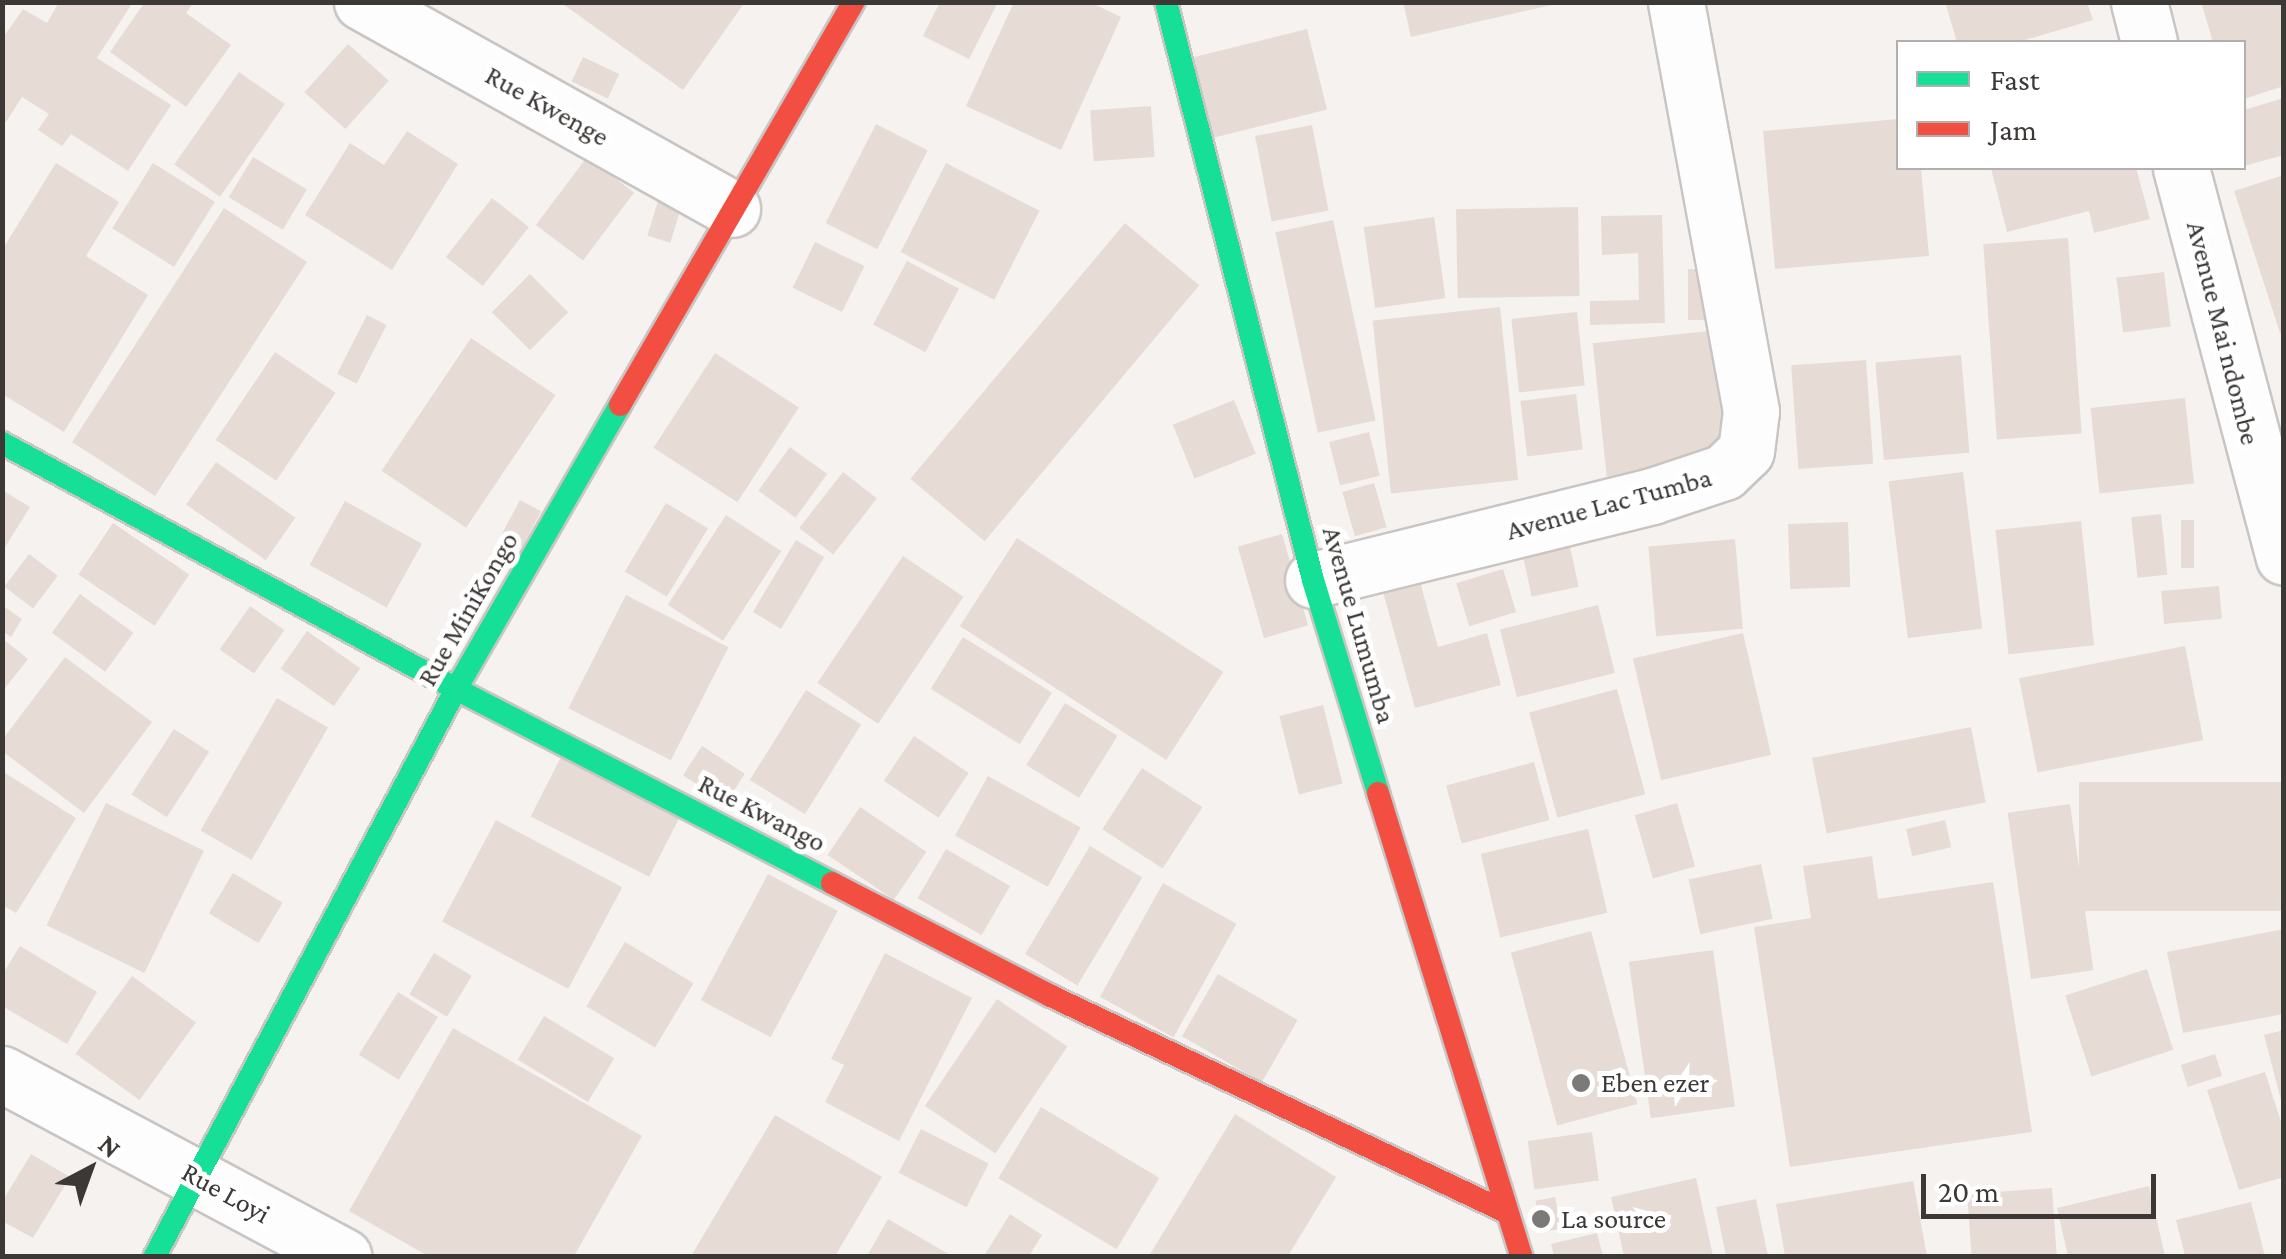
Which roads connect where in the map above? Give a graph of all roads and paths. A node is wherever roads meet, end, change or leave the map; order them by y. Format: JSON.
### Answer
{"nodes":[{"id":1,"x":362,"y":2,"type":"edge"},
{"id":2,"x":854,"y":2,"type":"edge"},
{"id":3,"x":1166,"y":2,"type":"edge"},
{"id":4,"x":1676,"y":2,"type":"edge"},
{"id":5,"x":2140,"y":2,"type":"edge"},
{"id":6,"x":2150,"y":40,"type":"edge"},
{"id":7,"x":2181,"y":170,"type":"edge"},
{"id":8,"x":732,"y":209,"type":"junction"},
{"id":9,"x":2261,"y":391,"type":"edge"},
{"id":10,"x":2,"y":443,"type":"edge"},
{"id":11,"x":2284,"y":556,"type":"edge"},
{"id":12,"x":1313,"y":580,"type":"junction"},
{"id":13,"x":456,"y":688,"type":"junction"},
{"id":14,"x":2,"y":1074,"type":"edge"},
{"id":15,"x":197,"y":1176,"type":"junction"},
{"id":16,"x":1506,"y":1212,"type":"junction"},
{"id":17,"x":155,"y":1256,"type":"edge"},
{"id":18,"x":343,"y":1256,"type":"edge"},
{"id":19,"x":1521,"y":1256,"type":"edge"}],
"edges":[{"from":1,"to":8,"type":"street","name":"Rue Kwenge"},
{"from":2,"to":8,"type":"street","name":"Rue MiniKongo"},
{"from":3,"to":12,"type":"street","name":"Avenue Lumumba"},
{"from":4,"to":12,"type":"street","name":"Avenue Lac Tumba"},
{"from":5,"to":6,"type":"street"},
{"from":7,"to":9,"type":"street","name":"Avenue Mai ndombe"},
{"from":8,"to":13,"type":"street","name":"Rue MiniKongo"},
{"from":9,"to":11,"type":"street","name":"Avenue Mai ndombe"},
{"from":10,"to":13,"type":"street","name":"Rue Kwango"},
{"from":12,"to":16,"type":"street","name":"Avenue Lumumba"},
{"from":13,"to":15,"type":"street","name":"Rue MiniKongo"},
{"from":13,"to":16,"type":"street","name":"Rue Kwango"},
{"from":14,"to":15,"type":"street","name":"Rue Loyi"},
{"from":15,"to":17,"type":"street","name":"Rue MiniKongo"},
{"from":15,"to":18,"type":"street","name":"Rue Loyi"},
{"from":16,"to":19,"type":"street","name":"Avenue Lumumba"}]}
